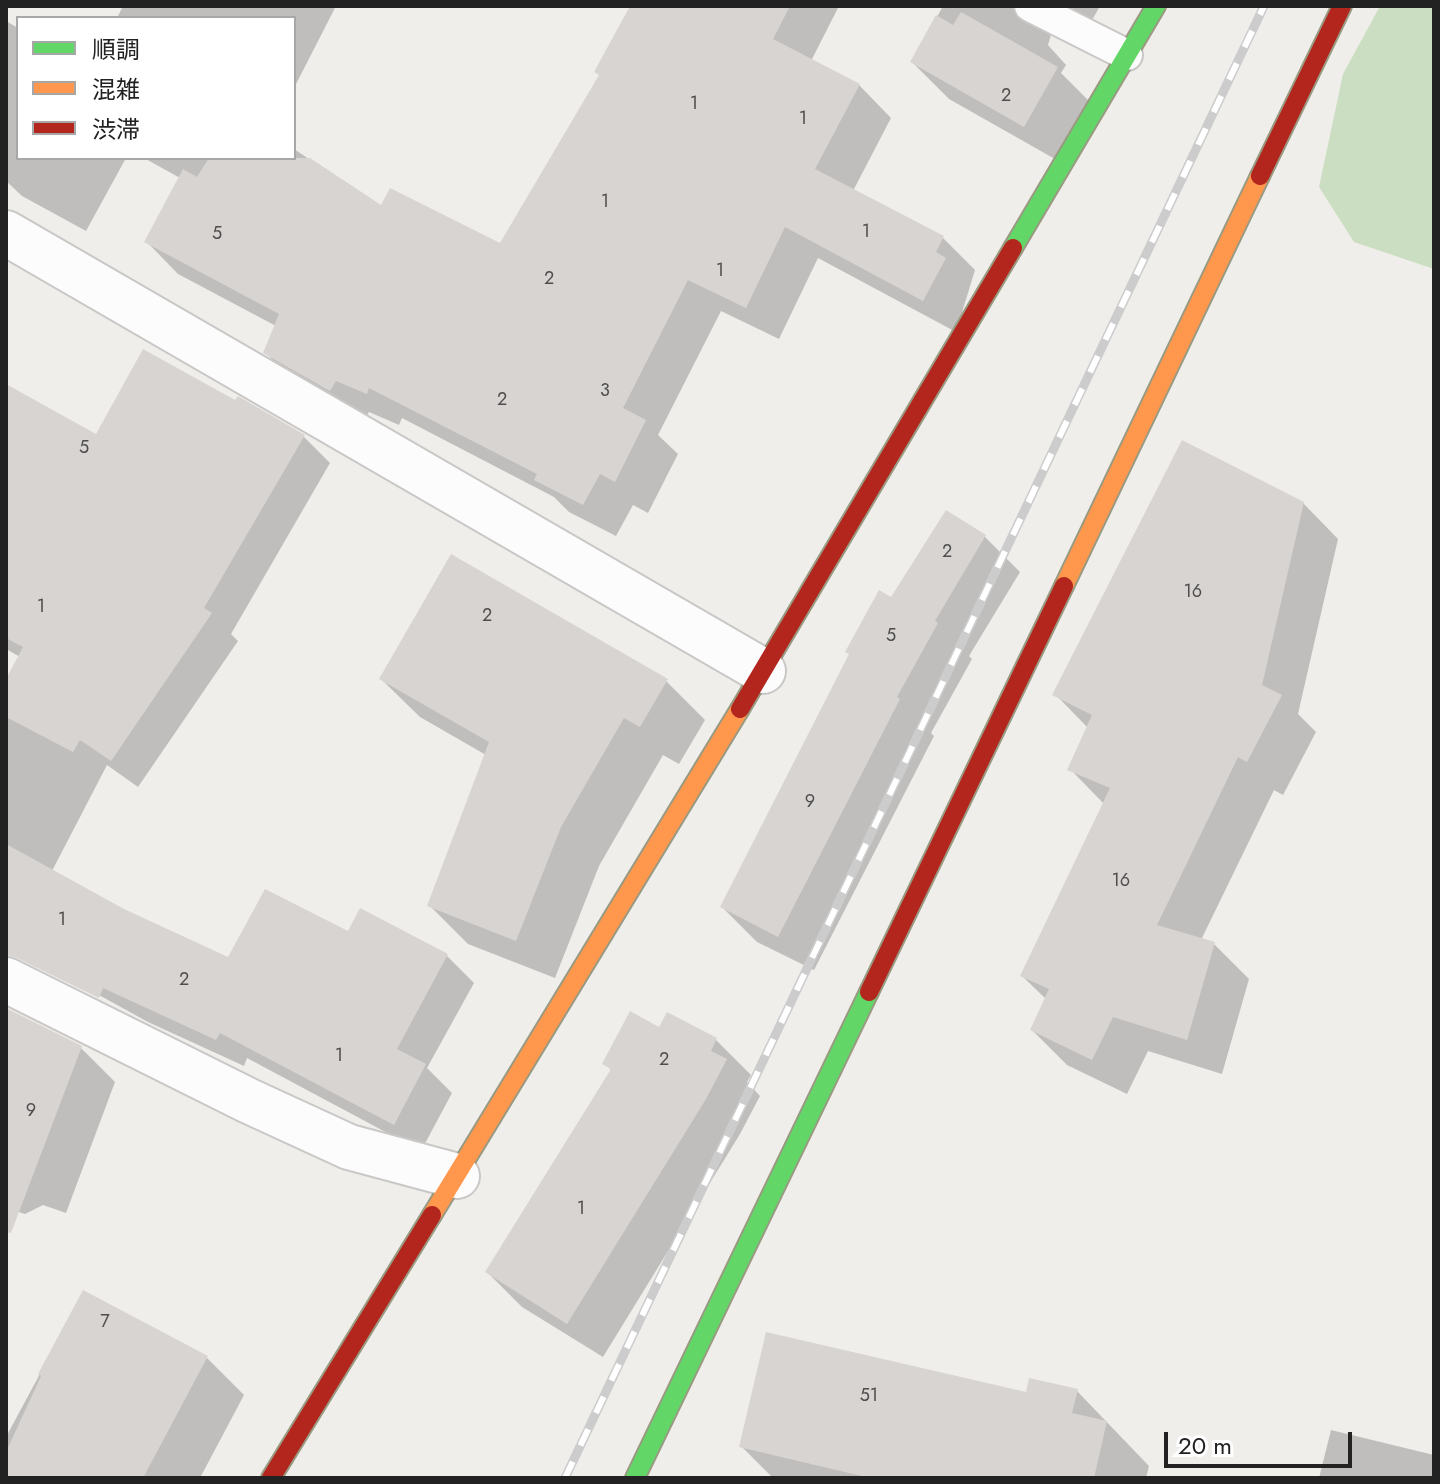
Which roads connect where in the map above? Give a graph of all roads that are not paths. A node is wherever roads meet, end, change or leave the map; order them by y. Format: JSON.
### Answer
{"nodes":[{"id":1,"x":1030,"y":6,"type":"edge"},
{"id":2,"x":1156,"y":6,"type":"edge"},
{"id":3,"x":1342,"y":6,"type":"edge"},
{"id":4,"x":1127,"y":55,"type":"junction"},
{"id":5,"x":6,"y":233,"type":"edge"},
{"id":6,"x":763,"y":671,"type":"junction"},
{"id":7,"x":6,"y":980,"type":"edge"},
{"id":8,"x":457,"y":1176,"type":"junction"},
{"id":9,"x":271,"y":1478,"type":"edge"},
{"id":10,"x":635,"y":1478,"type":"edge"}],
"edges":[{"from":1,"to":4,"type":"lane"},
{"from":2,"to":4,"type":"street"},
{"from":3,"to":10,"type":"street"},
{"from":4,"to":6,"type":"street"},
{"from":5,"to":6,"type":"street"},
{"from":6,"to":8,"type":"street"},
{"from":7,"to":8,"type":"street"},
{"from":8,"to":9,"type":"street"}]}
